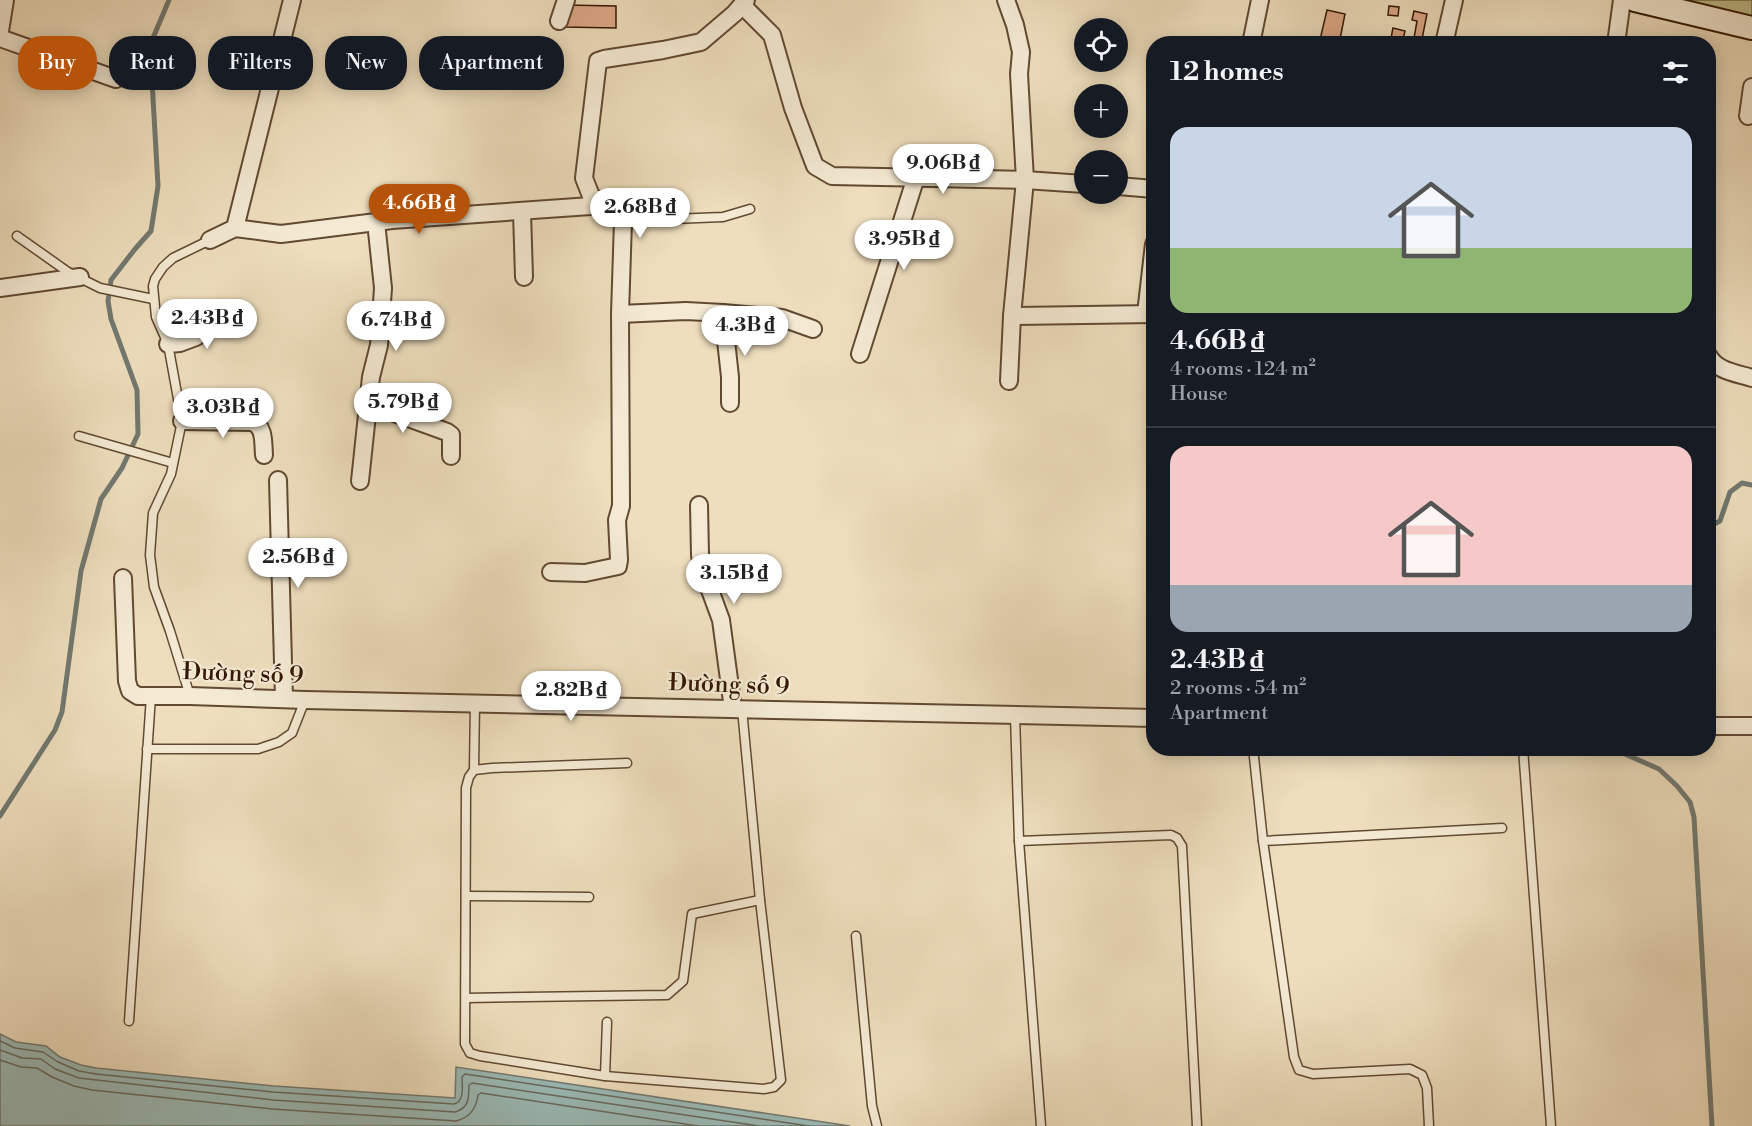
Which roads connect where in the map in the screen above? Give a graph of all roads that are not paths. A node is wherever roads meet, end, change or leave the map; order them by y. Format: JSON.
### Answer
{"nodes":[{"id":1,"x":5,"y":0,"type":"edge"},
{"id":2,"x":292,"y":0,"type":"edge"},
{"id":3,"x":566,"y":0,"type":"edge"},
{"id":4,"x":1006,"y":0,"type":"edge"},
{"id":5,"x":1260,"y":0,"type":"edge"},
{"id":6,"x":1454,"y":0,"type":"edge"},
{"id":7,"x":1622,"y":0,"type":"edge"},
{"id":8,"x":1635,"y":0,"type":"edge"},
{"id":9,"x":744,"y":3,"type":"edge"},
{"id":10,"x":559,"y":21,"type":"dead end"},
{"id":11,"x":1752,"y":28,"type":"edge"},
{"id":12,"x":0,"y":31,"type":"edge"},
{"id":13,"x":1253,"y":36,"type":"edge"},
{"id":14,"x":1446,"y":36,"type":"edge"},
{"id":15,"x":1617,"y":36,"type":"edge"},
{"id":16,"x":0,"y":38,"type":"edge"},
{"id":17,"x":109,"y":77,"type":"edge"},
{"id":18,"x":1752,"y":87,"type":"edge"},
{"id":19,"x":1748,"y":116,"type":"dead end"},
{"id":20,"x":916,"y":177,"type":"junction"},
{"id":21,"x":1025,"y":180,"type":"junction"},
{"id":22,"x":1074,"y":183,"type":"edge"},
{"id":23,"x":1128,"y":187,"type":"edge"},
{"id":24,"x":1146,"y":188,"type":"edge"},
{"id":25,"x":605,"y":205,"type":"junction"},
{"id":26,"x":750,"y":209,"type":"dead end"},
{"id":27,"x":522,"y":212,"type":"junction"},
{"id":28,"x":623,"y":221,"type":"junction"},
{"id":29,"x":376,"y":222,"type":"junction"},
{"id":30,"x":235,"y":228,"type":"junction"},
{"id":31,"x":16,"y":236,"type":"dead end"},
{"id":32,"x":210,"y":240,"type":"joint"},
{"id":33,"x":80,"y":277,"type":"junction"},
{"id":34,"x":524,"y":277,"type":"dead end"},
{"id":35,"x":0,"y":288,"type":"edge"},
{"id":36,"x":153,"y":298,"type":"junction"},
{"id":37,"x":723,"y":313,"type":"junction"},
{"id":38,"x":620,"y":314,"type":"junction"},
{"id":39,"x":1146,"y":314,"type":"edge"},
{"id":40,"x":1012,"y":316,"type":"junction"},
{"id":41,"x":237,"y":317,"type":"dead end"},
{"id":42,"x":813,"y":328,"type":"dead end"},
{"id":43,"x":168,"y":344,"type":"junction"},
{"id":44,"x":860,"y":354,"type":"dead end"},
{"id":45,"x":1716,"y":366,"type":"edge"},
{"id":46,"x":1752,"y":378,"type":"edge"},
{"id":47,"x":1009,"y":381,"type":"dead end"},
{"id":48,"x":367,"y":403,"type":"junction"},
{"id":49,"x":730,"y":403,"type":"dead end"},
{"id":50,"x":182,"y":421,"type":"junction"},
{"id":51,"x":79,"y":436,"type":"dead end"},
{"id":52,"x":264,"y":455,"type":"dead end"},
{"id":53,"x":451,"y":456,"type":"dead end"},
{"id":54,"x":173,"y":463,"type":"junction"},
{"id":55,"x":278,"y":480,"type":"dead end"},
{"id":56,"x":360,"y":481,"type":"dead end"},
{"id":57,"x":699,"y":505,"type":"dead end"},
{"id":58,"x":551,"y":572,"type":"dead end"},
{"id":59,"x":123,"y":578,"type":"dead end"},
{"id":60,"x":151,"y":696,"type":"junction"},
{"id":61,"x":190,"y":696,"type":"junction"},
{"id":62,"x":284,"y":699,"type":"junction"},
{"id":63,"x":305,"y":700,"type":"junction"},
{"id":64,"x":475,"y":702,"type":"junction"},
{"id":65,"x":738,"y":709,"type":"junction"},
{"id":66,"x":1015,"y":716,"type":"junction"},
{"id":67,"x":1146,"y":718,"type":"edge"},
{"id":68,"x":1716,"y":726,"type":"edge"},
{"id":69,"x":1752,"y":726,"type":"edge"},
{"id":70,"x":147,"y":749,"type":"junction"},
{"id":71,"x":1254,"y":756,"type":"edge"},
{"id":72,"x":1523,"y":756,"type":"edge"},
{"id":73,"x":627,"y":763,"type":"dead end"},
{"id":74,"x":474,"y":770,"type":"junction"},
{"id":75,"x":1502,"y":828,"type":"dead end"},
{"id":76,"x":1019,"y":841,"type":"junction"},
{"id":77,"x":1263,"y":841,"type":"junction"},
{"id":78,"x":466,"y":896,"type":"junction"},
{"id":79,"x":589,"y":897,"type":"dead end"},
{"id":80,"x":760,"y":900,"type":"junction"},
{"id":81,"x":856,"y":936,"type":"dead end"},
{"id":82,"x":466,"y":998,"type":"junction"},
{"id":83,"x":129,"y":1021,"type":"dead end"},
{"id":84,"x":607,"y":1022,"type":"dead end"},
{"id":85,"x":605,"y":1076,"type":"junction"},
{"id":86,"x":878,"y":1126,"type":"edge"},
{"id":87,"x":1041,"y":1126,"type":"edge"},
{"id":88,"x":1197,"y":1126,"type":"edge"},
{"id":89,"x":1429,"y":1126,"type":"edge"},
{"id":90,"x":1551,"y":1126,"type":"edge"}],
"edges":[{"from":1,"to":12,"type":"street"},
{"from":2,"to":30,"type":"street"},
{"from":3,"to":10,"type":"street"},
{"from":4,"to":21,"type":"street"},
{"from":5,"to":13,"type":"street"},
{"from":6,"to":14,"type":"street"},
{"from":7,"to":15,"type":"street"},
{"from":8,"to":11,"type":"main road"},
{"from":9,"to":20,"type":"street"},
{"from":9,"to":25,"type":"street"},
{"from":16,"to":17,"type":"street"},
{"from":18,"to":19,"type":"street"},
{"from":20,"to":21,"type":"street"},
{"from":20,"to":44,"type":"street"},
{"from":21,"to":22,"type":"street"},
{"from":21,"to":40,"type":"street"},
{"from":23,"to":24,"type":"street"},
{"from":25,"to":27,"type":"street"},
{"from":25,"to":28,"type":"street"},
{"from":26,"to":28,"type":"lane"},
{"from":27,"to":29,"type":"street"},
{"from":27,"to":34,"type":"street"},
{"from":28,"to":38,"type":"street"},
{"from":29,"to":30,"type":"street"},
{"from":29,"to":48,"type":"street"},
{"from":30,"to":32,"type":"street"},
{"from":31,"to":33,"type":"lane"},
{"from":32,"to":36,"type":"lane"},
{"from":33,"to":35,"type":"street"},
{"from":33,"to":36,"type":"lane"},
{"from":36,"to":43,"type":"lane"},
{"from":37,"to":38,"type":"street"},
{"from":37,"to":42,"type":"street"},
{"from":37,"to":49,"type":"street"},
{"from":38,"to":58,"type":"street"},
{"from":39,"to":40,"type":"street"},
{"from":40,"to":47,"type":"street"},
{"from":41,"to":43,"type":"street"},
{"from":43,"to":50,"type":"lane"},
{"from":45,"to":46,"type":"street"},
{"from":48,"to":53,"type":"street"},
{"from":48,"to":56,"type":"street"},
{"from":50,"to":52,"type":"street"},
{"from":50,"to":54,"type":"lane"},
{"from":51,"to":54,"type":"lane"},
{"from":54,"to":61,"type":"lane"},
{"from":55,"to":62,"type":"street"},
{"from":57,"to":65,"type":"street"},
{"from":59,"to":60,"type":"street","name":"Đường số 9"},
{"from":60,"to":61,"type":"street","name":"Đường số 9"},
{"from":60,"to":70,"type":"lane"},
{"from":61,"to":62,"type":"street","name":"Đường số 9"},
{"from":62,"to":63,"type":"street","name":"Đường số 9"},
{"from":63,"to":64,"type":"street","name":"Đường số 9"},
{"from":63,"to":70,"type":"lane"},
{"from":64,"to":65,"type":"street","name":"Đường số 9"},
{"from":64,"to":74,"type":"lane"},
{"from":65,"to":66,"type":"street","name":"Đường số 9"},
{"from":65,"to":80,"type":"lane"},
{"from":66,"to":67,"type":"street","name":"Đường số 9"},
{"from":66,"to":76,"type":"lane"},
{"from":68,"to":69,"type":"street"},
{"from":70,"to":83,"type":"lane"},
{"from":71,"to":77,"type":"lane"},
{"from":72,"to":90,"type":"lane"},
{"from":73,"to":74,"type":"lane"},
{"from":74,"to":78,"type":"lane"},
{"from":75,"to":77,"type":"lane"},
{"from":76,"to":87,"type":"lane"},
{"from":76,"to":88,"type":"lane"},
{"from":77,"to":89,"type":"lane"},
{"from":78,"to":79,"type":"lane"},
{"from":78,"to":82,"type":"lane"},
{"from":80,"to":82,"type":"lane"},
{"from":80,"to":85,"type":"lane"},
{"from":81,"to":86,"type":"lane"},
{"from":82,"to":85,"type":"lane"},
{"from":84,"to":85,"type":"lane"}]}
